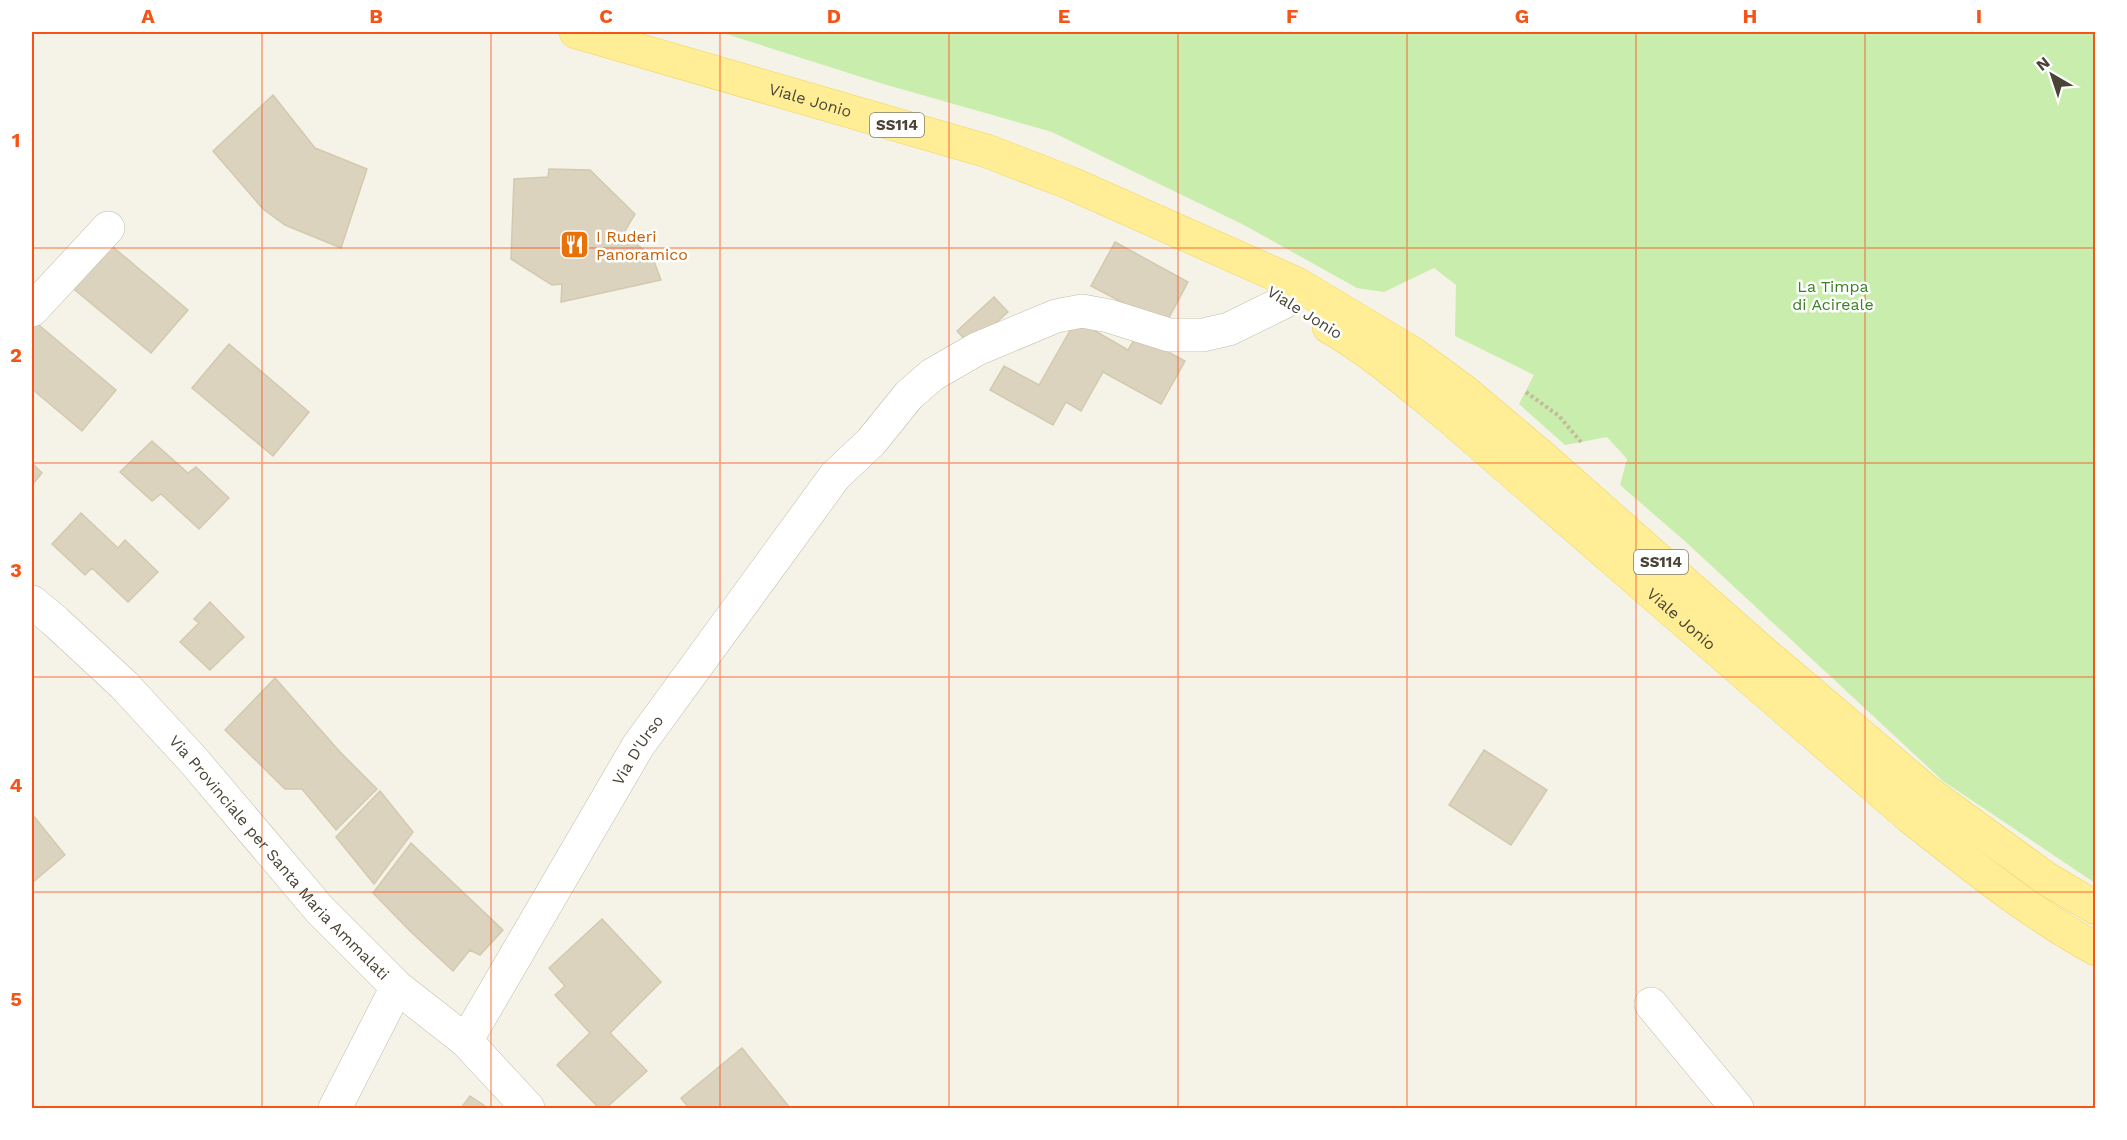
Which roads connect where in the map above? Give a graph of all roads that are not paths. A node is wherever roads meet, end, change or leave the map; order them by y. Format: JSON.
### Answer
{"nodes":[{"id":1,"x":576,"y":32,"type":"edge"},
{"id":2,"x":108,"y":228,"type":"dead end"},
{"id":3,"x":1209,"y":245,"type":"junction"},
{"id":4,"x":1284,"y":302,"type":"junction"},
{"id":5,"x":32,"y":310,"type":"edge"},
{"id":6,"x":32,"y":602,"type":"edge"},
{"id":7,"x":1759,"y":649,"type":"junction"},
{"id":8,"x":2096,"y":908,"type":"edge"},
{"id":9,"x":2096,"y":929,"type":"edge"},
{"id":10,"x":2096,"y":949,"type":"edge"},
{"id":11,"x":397,"y":987,"type":"junction"},
{"id":12,"x":1651,"y":1004,"type":"dead end"},
{"id":13,"x":466,"y":1041,"type":"junction"},
{"id":14,"x":335,"y":1108,"type":"edge"},
{"id":15,"x":528,"y":1108,"type":"edge"},
{"id":16,"x":1737,"y":1108,"type":"edge"}],
"edges":[{"from":1,"to":3,"type":"main road","name":"Viale Jonio","number":"SS114"},
{"from":2,"to":5,"type":"street"},
{"from":3,"to":4,"type":"main road","name":"Viale Jonio","number":"SS114"},
{"from":3,"to":7,"type":"main road","name":"Viale Jonio","number":"SS114"},
{"from":4,"to":10,"type":"main road","name":"Viale Jonio","number":"SS114"},
{"from":4,"to":13,"type":"street","name":"Via D'Urso"},
{"from":6,"to":11,"type":"street","name":"Via Provinciale per Santa Maria Ammalati"},
{"from":7,"to":8,"type":"main road","name":"Viale Jonio","number":"SS114"},
{"from":7,"to":9,"type":"main road","name":"Viale Jonio"},
{"from":11,"to":13,"type":"street","name":"Via Provinciale per Santa Maria Ammalati"},
{"from":11,"to":14,"type":"street"},
{"from":12,"to":16,"type":"street"},
{"from":13,"to":15,"type":"street","name":"Via Provinciale per Santa Maria Ammalati"}]}
